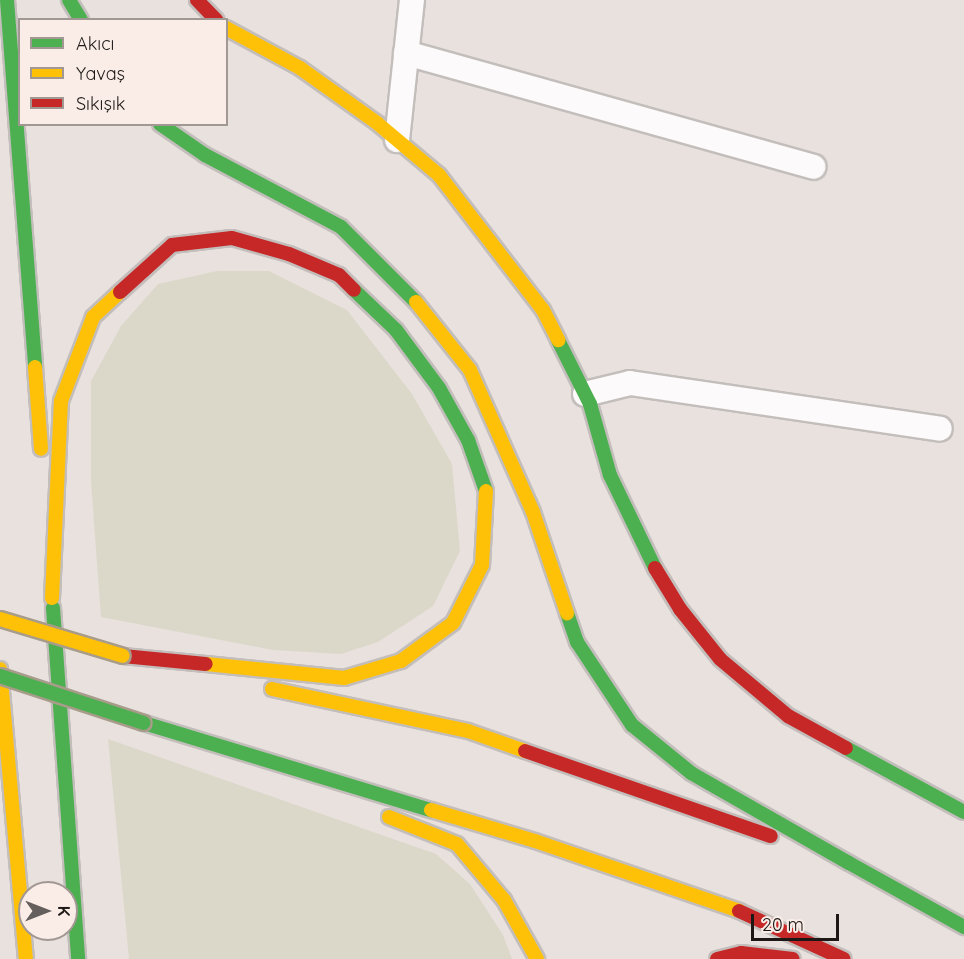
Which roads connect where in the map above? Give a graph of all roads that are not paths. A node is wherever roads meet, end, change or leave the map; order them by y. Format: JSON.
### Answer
{"nodes":[{"id":1,"x":7,"y":0,"type":"edge"},
{"id":2,"x":69,"y":0,"type":"edge"},
{"id":3,"x":197,"y":0,"type":"edge"},
{"id":4,"x":412,"y":0,"type":"edge"},
{"id":5,"x":80,"y":18,"type":"edge"},
{"id":6,"x":214,"y":18,"type":"edge"},
{"id":7,"x":228,"y":29,"type":"edge"},
{"id":8,"x":406,"y":53,"type":"junction"},
{"id":9,"x":163,"y":126,"type":"edge"},
{"id":10,"x":397,"y":140,"type":"junction"},
{"id":11,"x":813,"y":167,"type":"dead end"},
{"id":12,"x":585,"y":394,"type":"junction"},
{"id":13,"x":940,"y":429,"type":"dead end"},
{"id":14,"x":52,"y":598,"type":"junction"},
{"id":15,"x":0,"y":619,"type":"edge"},
{"id":16,"x":123,"y":656,"type":"junction"},
{"id":17,"x":0,"y":669,"type":"edge"},
{"id":18,"x":238,"y":681,"type":"dead end"},
{"id":19,"x":1,"y":682,"type":"edge"},
{"id":20,"x":261,"y":686,"type":"dead end"},
{"id":21,"x":0,"y":707,"type":"edge"},
{"id":22,"x":144,"y":723,"type":"junction"},
{"id":23,"x":322,"y":792,"type":"dead end"},
{"id":24,"x":964,"y":812,"type":"edge"},
{"id":25,"x":378,"y":813,"type":"dead end"},
{"id":26,"x":849,"y":863,"type":"junction"},
{"id":27,"x":964,"y":927,"type":"edge"},
{"id":28,"x":26,"y":959,"type":"edge"},
{"id":29,"x":80,"y":959,"type":"edge"},
{"id":30,"x":537,"y":959,"type":"edge"},
{"id":31,"x":717,"y":959,"type":"edge"},
{"id":32,"x":793,"y":959,"type":"edge"},
{"id":33,"x":844,"y":959,"type":"edge"}],
"edges":[{"from":1,"to":14,"type":"main road"},
{"from":2,"to":5,"type":"main road"},
{"from":3,"to":6,"type":"main road"},
{"from":4,"to":8,"type":"street"},
{"from":7,"to":10,"type":"main road"},
{"from":8,"to":10,"type":"street"},
{"from":8,"to":11,"type":"street"},
{"from":9,"to":26,"type":"main road"},
{"from":10,"to":12,"type":"main road"},
{"from":12,"to":13,"type":"street"},
{"from":12,"to":24,"type":"main road"},
{"from":14,"to":16,"type":"main road"},
{"from":14,"to":29,"type":"main road"},
{"from":15,"to":16,"type":"main road","bridge":true},
{"from":16,"to":18,"type":"main road"},
{"from":17,"to":19,"type":"main road"},
{"from":19,"to":21,"type":"main road"},
{"from":19,"to":22,"type":"main road","bridge":true},
{"from":19,"to":28,"type":"main road"},
{"from":20,"to":26,"type":"main road"},
{"from":22,"to":23,"type":"main road"},
{"from":22,"to":33,"type":"main road"},
{"from":25,"to":30,"type":"main road"},
{"from":26,"to":27,"type":"main road"},
{"from":31,"to":32,"type":"main road"}]}
